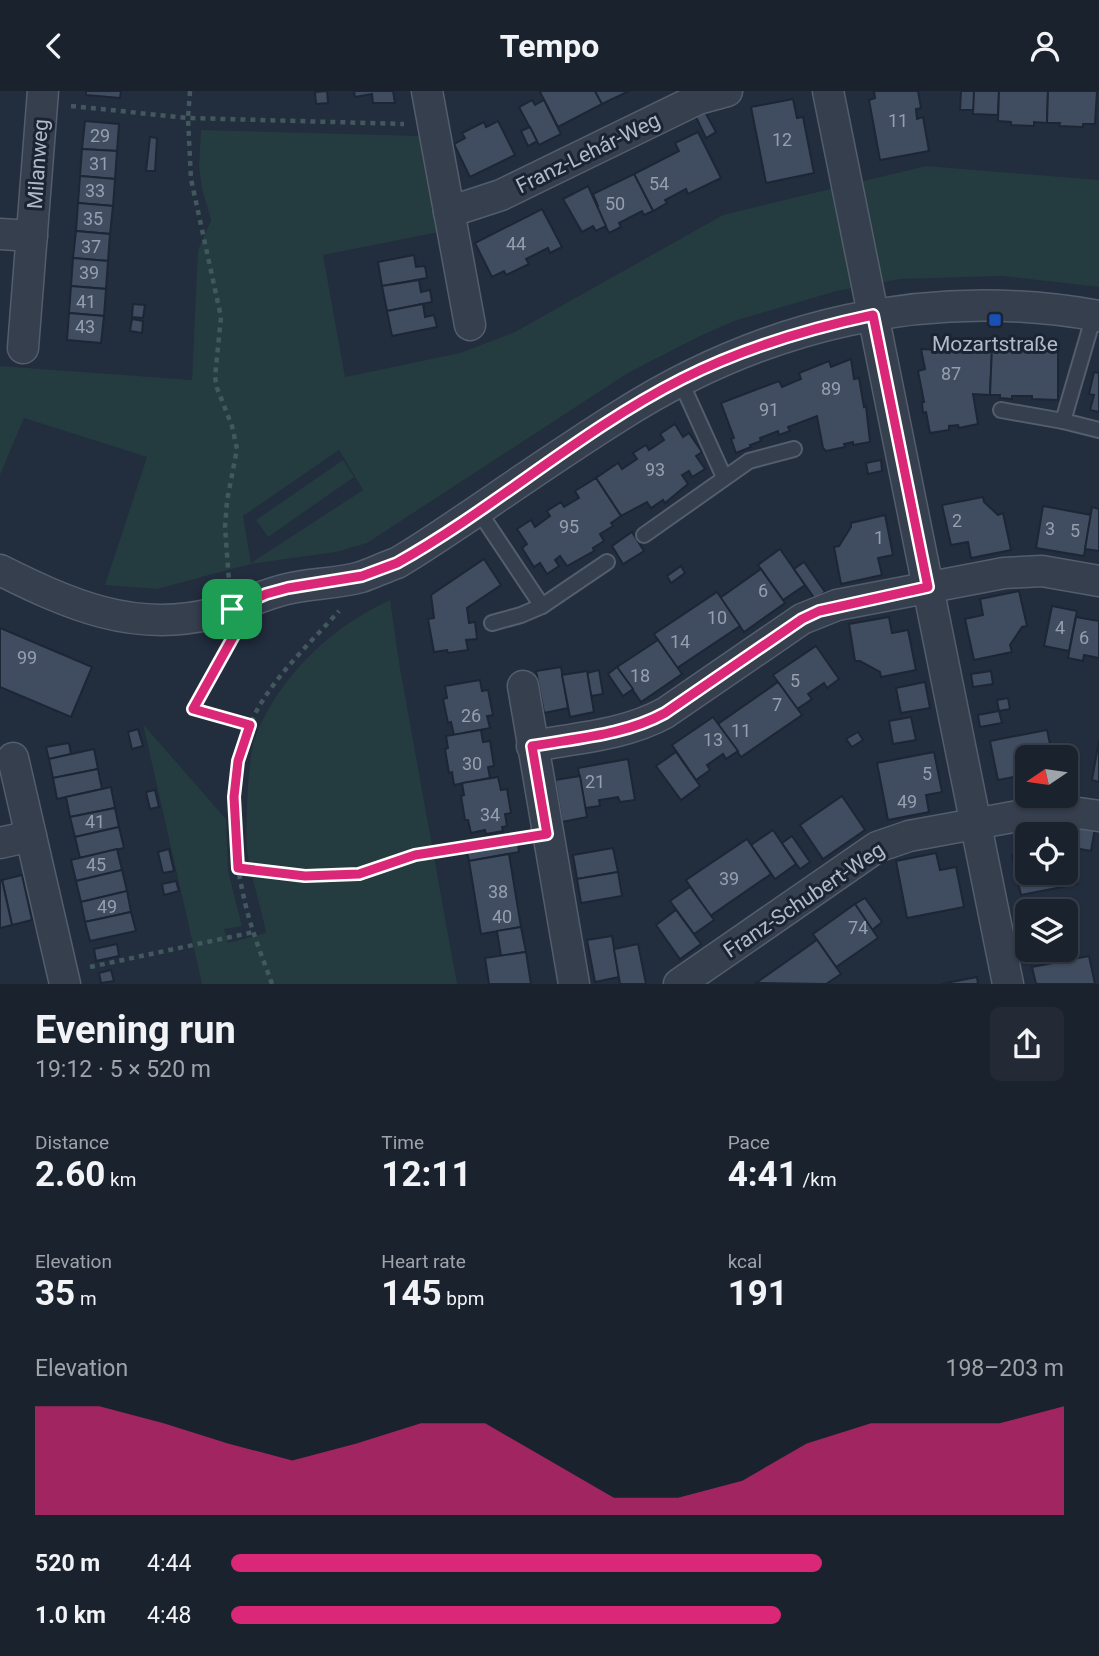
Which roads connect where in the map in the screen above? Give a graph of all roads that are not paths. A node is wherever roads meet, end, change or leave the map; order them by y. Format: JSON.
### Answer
{"nodes":[{"id":1,"x":427,"y":91,"type":"edge"},
{"id":2,"x":727,"y":91,"type":"edge"},
{"id":3,"x":828,"y":91,"type":"edge"},
{"id":4,"x":43,"y":97,"type":"edge"},
{"id":5,"x":449,"y":212,"type":"junction"},
{"id":6,"x":0,"y":234,"type":"edge"},
{"id":7,"x":32,"y":236,"type":"junction"},
{"id":8,"x":873,"y":315,"type":"junction"},
{"id":9,"x":1096,"y":315,"type":"edge"},
{"id":10,"x":470,"y":325,"type":"dead end"},
{"id":11,"x":23,"y":348,"type":"dead end"},
{"id":12,"x":680,"y":380,"type":"junction"},
{"id":13,"x":1001,"y":410,"type":"dead end"},
{"id":14,"x":1063,"y":421,"type":"junction"},
{"id":15,"x":1099,"y":430,"type":"edge"},
{"id":16,"x":794,"y":449,"type":"dead end"},
{"id":17,"x":724,"y":477,"type":"junction"},
{"id":18,"x":478,"y":510,"type":"junction"},
{"id":19,"x":644,"y":535,"type":"dead end"},
{"id":20,"x":607,"y":562,"type":"dead end"},
{"id":21,"x":0,"y":570,"type":"edge"},
{"id":22,"x":1099,"y":581,"type":"edge"},
{"id":23,"x":928,"y":587,"type":"junction"},
{"id":24,"x":542,"y":606,"type":"junction"},
{"id":25,"x":492,"y":623,"type":"dead end"},
{"id":26,"x":523,"y":686,"type":"dead end"},
{"id":27,"x":532,"y":746,"type":"junction"},
{"id":28,"x":13,"y":758,"type":"dead end"},
{"id":29,"x":1099,"y":816,"type":"edge"},
{"id":30,"x":976,"y":822,"type":"junction"},
{"id":31,"x":30,"y":836,"type":"junction"},
{"id":32,"x":0,"y":843,"type":"edge"},
{"id":33,"x":63,"y":978,"type":"edge"},
{"id":34,"x":574,"y":984,"type":"edge"},
{"id":35,"x":679,"y":984,"type":"edge"},
{"id":36,"x":1008,"y":984,"type":"edge"}],
"edges":[{"from":1,"to":5,"type":"street"},
{"from":2,"to":5,"type":"street","name":"Franz-Lehár-Weg"},
{"from":3,"to":8,"type":"street"},
{"from":4,"to":7,"type":"street","name":"Milanweg"},
{"from":5,"to":10,"type":"street"},
{"from":6,"to":7,"type":"street","name":"Milanweg"},
{"from":7,"to":11,"type":"street","name":"Milanweg"},
{"from":8,"to":9,"type":"street"},
{"from":8,"to":12,"type":"street"},
{"from":8,"to":23,"type":"street"},
{"from":9,"to":14,"type":"lane"},
{"from":12,"to":17,"type":"lane"},
{"from":12,"to":18,"type":"street"},
{"from":13,"to":14,"type":"lane"},
{"from":14,"to":15,"type":"lane"},
{"from":16,"to":17,"type":"lane"},
{"from":17,"to":19,"type":"lane"},
{"from":18,"to":21,"type":"street"},
{"from":18,"to":24,"type":"lane"},
{"from":20,"to":24,"type":"lane"},
{"from":22,"to":23,"type":"street"},
{"from":23,"to":27,"type":"street"},
{"from":23,"to":30,"type":"street"},
{"from":24,"to":25,"type":"lane"},
{"from":26,"to":27,"type":"street"},
{"from":27,"to":34,"type":"street"},
{"from":28,"to":31,"type":"street"},
{"from":29,"to":30,"type":"street","name":"Franz-Schubert-Weg"},
{"from":30,"to":35,"type":"street","name":"Franz-Schubert-Weg"},
{"from":30,"to":36,"type":"street"},
{"from":31,"to":32,"type":"street"},
{"from":31,"to":33,"type":"street"}]}
